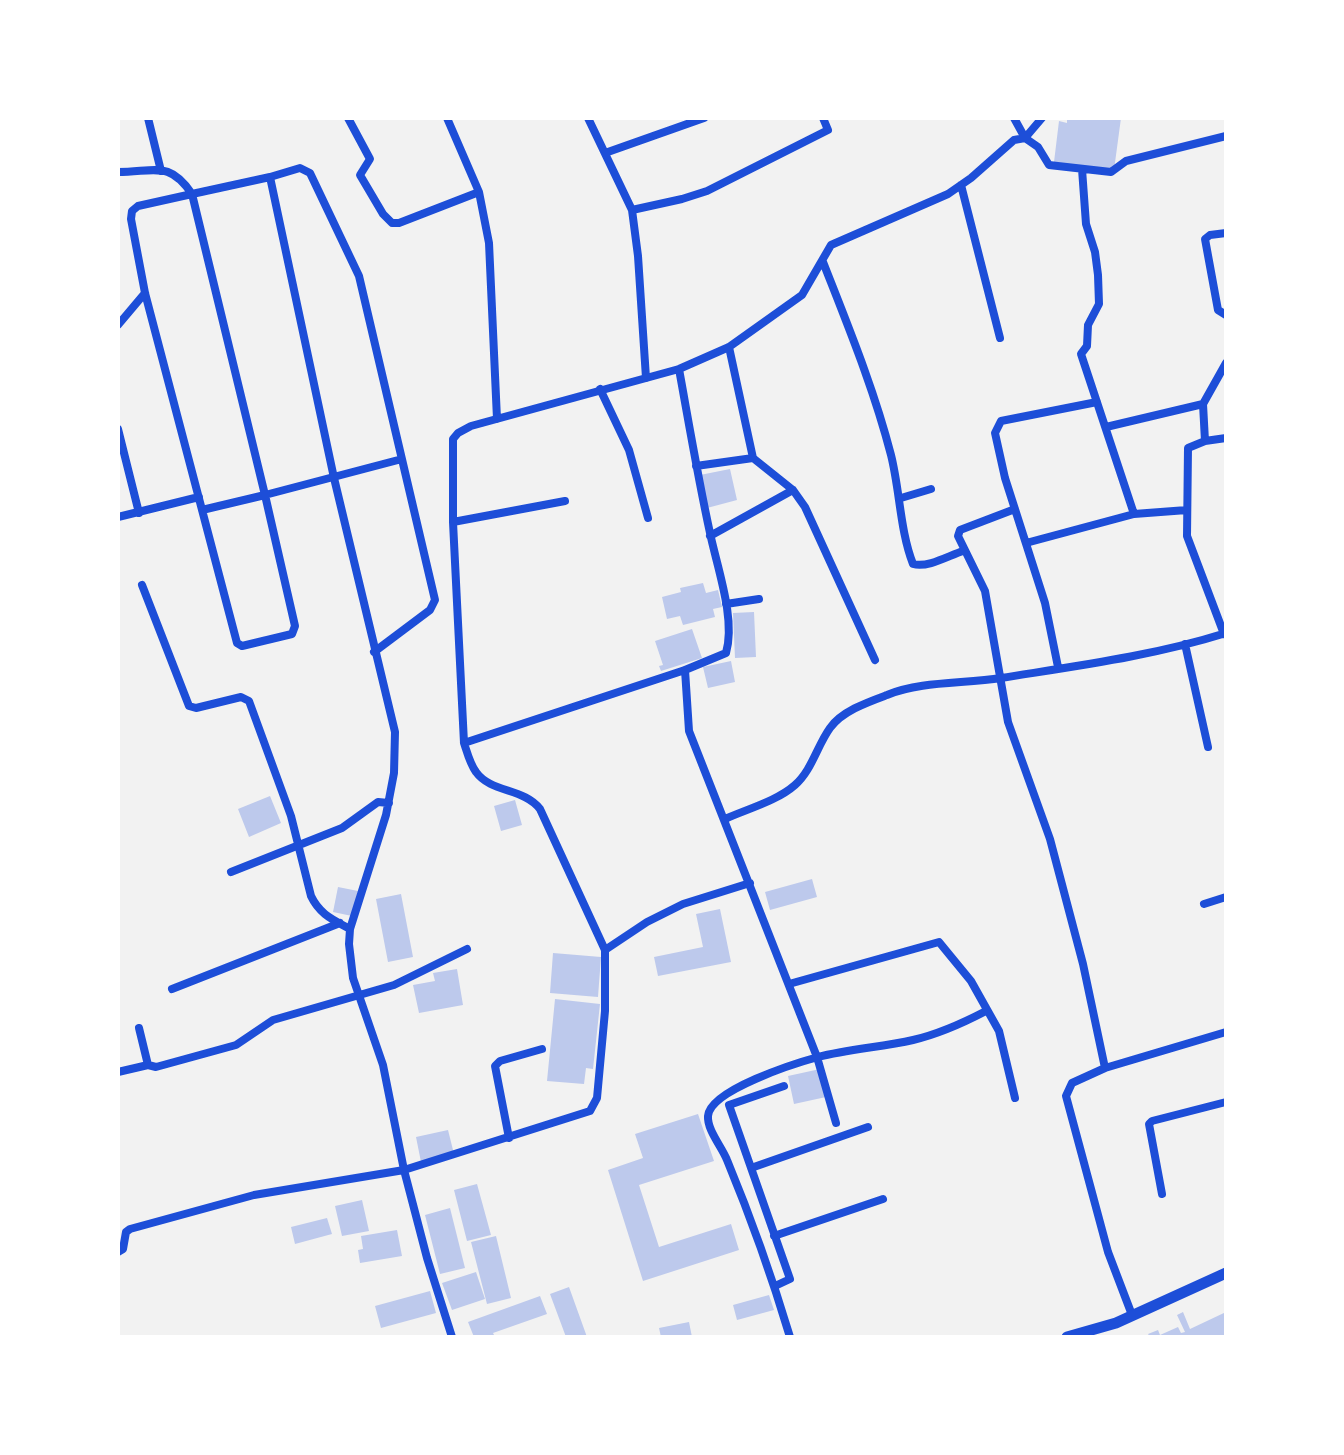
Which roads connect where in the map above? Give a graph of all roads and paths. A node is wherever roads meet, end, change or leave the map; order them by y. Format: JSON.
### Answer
{"nodes":[{"id":1,"x":148,"y":118,"type":"edge"},
{"id":2,"x":348,"y":118,"type":"edge"},
{"id":3,"x":447,"y":118,"type":"edge"},
{"id":4,"x":588,"y":118,"type":"edge"},
{"id":5,"x":704,"y":118,"type":"edge"},
{"id":6,"x":823,"y":118,"type":"edge"},
{"id":7,"x":1014,"y":118,"type":"edge"},
{"id":8,"x":1042,"y":118,"type":"edge"},
{"id":9,"x":1226,"y":136,"type":"edge"},
{"id":10,"x":1025,"y":138,"type":"junction"},
{"id":11,"x":605,"y":153,"type":"junction"},
{"id":12,"x":1082,"y":169,"type":"junction"},
{"id":13,"x":161,"y":171,"type":"junction"},
{"id":14,"x":118,"y":172,"type":"edge"},
{"id":15,"x":270,"y":177,"type":"junction"},
{"id":16,"x":961,"y":185,"type":"junction"},
{"id":17,"x":479,"y":192,"type":"junction"},
{"id":18,"x":192,"y":194,"type":"junction"},
{"id":19,"x":632,"y":210,"type":"junction"},
{"id":20,"x":1226,"y":233,"type":"edge"},
{"id":21,"x":823,"y":262,"type":"junction"},
{"id":22,"x":145,"y":293,"type":"junction"},
{"id":23,"x":1226,"y":315,"type":"edge"},
{"id":24,"x":118,"y":325,"type":"edge"},
{"id":25,"x":1000,"y":338,"type":"dead end"},
{"id":26,"x":729,"y":347,"type":"junction"},
{"id":27,"x":1226,"y":363,"type":"edge"},
{"id":28,"x":679,"y":369,"type":"junction"},
{"id":29,"x":646,"y":378,"type":"junction"},
{"id":30,"x":600,"y":389,"type":"junction"},
{"id":31,"x":1097,"y":402,"type":"junction"},
{"id":32,"x":1203,"y":404,"type":"junction"},
{"id":33,"x":497,"y":419,"type":"junction"},
{"id":34,"x":1106,"y":427,"type":"junction"},
{"id":35,"x":118,"y":429,"type":"edge"},
{"id":36,"x":1226,"y":438,"type":"edge"},
{"id":37,"x":1205,"y":441,"type":"junction"},
{"id":38,"x":753,"y":458,"type":"junction"},
{"id":39,"x":402,"y":459,"type":"junction"},
{"id":40,"x":696,"y":466,"type":"junction"},
{"id":41,"x":334,"y":478,"type":"junction"},
{"id":42,"x":931,"y":489,"type":"dead end"},
{"id":43,"x":793,"y":490,"type":"junction"},
{"id":44,"x":265,"y":495,"type":"junction"},
{"id":45,"x":199,"y":497,"type":"junction"},
{"id":46,"x":901,"y":498,"type":"junction"},
{"id":47,"x":565,"y":501,"type":"dead end"},
{"id":48,"x":1015,"y":509,"type":"junction"},
{"id":49,"x":202,"y":510,"type":"junction"},
{"id":50,"x":1187,"y":510,"type":"junction"},
{"id":51,"x":139,"y":513,"type":"junction"},
{"id":52,"x":1134,"y":514,"type":"junction"},
{"id":53,"x":118,"y":517,"type":"edge"},
{"id":54,"x":648,"y":518,"type":"dead end"},
{"id":55,"x":453,"y":522,"type":"junction"},
{"id":56,"x":710,"y":536,"type":"junction"},
{"id":57,"x":1026,"y":543,"type":"junction"},
{"id":58,"x":963,"y":551,"type":"junction"},
{"id":59,"x":142,"y":585,"type":"dead end"},
{"id":60,"x":759,"y":599,"type":"dead end"},
{"id":61,"x":726,"y":604,"type":"junction"},
{"id":62,"x":1225,"y":633,"type":"edge"},
{"id":63,"x":1185,"y":644,"type":"junction"},
{"id":64,"x":374,"y":652,"type":"junction"},
{"id":65,"x":875,"y":660,"type":"dead end"},
{"id":66,"x":1058,"y":667,"type":"junction"},
{"id":67,"x":685,"y":670,"type":"junction"},
{"id":68,"x":998,"y":679,"type":"junction"},
{"id":69,"x":464,"y":743,"type":"junction"},
{"id":70,"x":1208,"y":747,"type":"dead end"},
{"id":71,"x":389,"y":803,"type":"junction"},
{"id":72,"x":725,"y":819,"type":"junction"},
{"id":73,"x":299,"y":843,"type":"junction"},
{"id":74,"x":231,"y":872,"type":"dead end"},
{"id":75,"x":750,"y":883,"type":"junction"},
{"id":76,"x":1226,"y":897,"type":"edge"},
{"id":77,"x":1204,"y":904,"type":"dead end"},
{"id":78,"x":340,"y":923,"type":"junction"},
{"id":79,"x":350,"y":929,"type":"junction"},
{"id":80,"x":467,"y":949,"type":"dead end"},
{"id":81,"x":605,"y":950,"type":"junction"},
{"id":82,"x":789,"y":984,"type":"junction"},
{"id":83,"x":172,"y":989,"type":"dead end"},
{"id":84,"x":358,"y":997,"type":"junction"},
{"id":85,"x":986,"y":1011,"type":"junction"},
{"id":86,"x":139,"y":1028,"type":"dead end"},
{"id":87,"x":1226,"y":1032,"type":"edge"},
{"id":88,"x":542,"y":1049,"type":"dead end"},
{"id":89,"x":817,"y":1057,"type":"junction"},
{"id":90,"x":148,"y":1065,"type":"junction"},
{"id":91,"x":1105,"y":1068,"type":"junction"},
{"id":92,"x":118,"y":1072,"type":"edge"},
{"id":93,"x":784,"y":1086,"type":"dead end"},
{"id":94,"x":1015,"y":1098,"type":"dead end"},
{"id":95,"x":1226,"y":1102,"type":"edge"},
{"id":96,"x":836,"y":1123,"type":"dead end"},
{"id":97,"x":868,"y":1127,"type":"dead end"},
{"id":98,"x":509,"y":1138,"type":"junction"},
{"id":99,"x":751,"y":1168,"type":"junction"},
{"id":100,"x":404,"y":1170,"type":"junction"},
{"id":101,"x":1162,"y":1194,"type":"dead end"},
{"id":102,"x":883,"y":1199,"type":"dead end"},
{"id":103,"x":774,"y":1236,"type":"junction"},
{"id":104,"x":118,"y":1252,"type":"edge"},
{"id":105,"x":1226,"y":1273,"type":"edge"},
{"id":106,"x":775,"y":1286,"type":"junction"},
{"id":107,"x":1132,"y":1315,"type":"junction"},
{"id":108,"x":452,"y":1337,"type":"edge"},
{"id":109,"x":790,"y":1337,"type":"edge"},
{"id":110,"x":1067,"y":1337,"type":"edge"}],
"edges":[{"from":1,"to":13,"type":"street"},
{"from":2,"to":17,"type":"street"},
{"from":3,"to":17,"type":"street"},
{"from":4,"to":11,"type":"street"},
{"from":5,"to":11,"type":"street"},
{"from":6,"to":19,"type":"street"},
{"from":7,"to":10,"type":"street"},
{"from":8,"to":10,"type":"street"},
{"from":9,"to":12,"type":"street"},
{"from":10,"to":12,"type":"street"},
{"from":10,"to":16,"type":"street"},
{"from":11,"to":19,"type":"street"},
{"from":12,"to":31,"type":"street"},
{"from":13,"to":14,"type":"street"},
{"from":13,"to":18,"type":"street"},
{"from":15,"to":18,"type":"street"},
{"from":15,"to":39,"type":"street"},
{"from":15,"to":41,"type":"street"},
{"from":16,"to":21,"type":"street"},
{"from":16,"to":25,"type":"street"},
{"from":17,"to":33,"type":"street"},
{"from":18,"to":22,"type":"street"},
{"from":18,"to":44,"type":"street"},
{"from":19,"to":29,"type":"street"},
{"from":20,"to":23,"type":"street"},
{"from":21,"to":26,"type":"street"},
{"from":21,"to":46,"type":"street"},
{"from":22,"to":24,"type":"street"},
{"from":22,"to":45,"type":"street"},
{"from":26,"to":28,"type":"street"},
{"from":26,"to":38,"type":"street"},
{"from":27,"to":32,"type":"street"},
{"from":28,"to":29,"type":"street"},
{"from":28,"to":40,"type":"street"},
{"from":29,"to":30,"type":"street"},
{"from":30,"to":33,"type":"street"},
{"from":30,"to":54,"type":"street"},
{"from":31,"to":34,"type":"street"},
{"from":31,"to":48,"type":"street"},
{"from":32,"to":34,"type":"street"},
{"from":32,"to":37,"type":"street"},
{"from":33,"to":55,"type":"street"},
{"from":34,"to":52,"type":"street"},
{"from":35,"to":51,"type":"street"},
{"from":36,"to":37,"type":"street"},
{"from":37,"to":50,"type":"street"},
{"from":38,"to":40,"type":"street"},
{"from":38,"to":43,"type":"street"},
{"from":39,"to":41,"type":"street"},
{"from":39,"to":64,"type":"street"},
{"from":40,"to":56,"type":"street"},
{"from":41,"to":44,"type":"street"},
{"from":41,"to":64,"type":"street"},
{"from":42,"to":46,"type":"street"},
{"from":43,"to":56,"type":"street"},
{"from":43,"to":65,"type":"street"},
{"from":44,"to":49,"type":"street"},
{"from":44,"to":49,"type":"street"},
{"from":45,"to":49,"type":"street"},
{"from":45,"to":51,"type":"street"},
{"from":46,"to":58,"type":"street"},
{"from":47,"to":55,"type":"street"},
{"from":48,"to":57,"type":"street"},
{"from":48,"to":58,"type":"street"},
{"from":50,"to":52,"type":"street"},
{"from":50,"to":62,"type":"street"},
{"from":51,"to":53,"type":"street"},
{"from":52,"to":57,"type":"street"},
{"from":55,"to":69,"type":"street"},
{"from":56,"to":61,"type":"street"},
{"from":57,"to":66,"type":"street"},
{"from":58,"to":68,"type":"street"},
{"from":59,"to":73,"type":"street"},
{"from":60,"to":61,"type":"street"},
{"from":61,"to":67,"type":"street"},
{"from":62,"to":63,"type":"street"},
{"from":63,"to":66,"type":"street"},
{"from":63,"to":70,"type":"street"},
{"from":64,"to":71,"type":"street"},
{"from":66,"to":68,"type":"street"},
{"from":67,"to":69,"type":"street"},
{"from":67,"to":72,"type":"street"},
{"from":68,"to":72,"type":"street"},
{"from":68,"to":91,"type":"street"},
{"from":69,"to":81,"type":"street"},
{"from":71,"to":73,"type":"street"},
{"from":71,"to":79,"type":"street"},
{"from":72,"to":75,"type":"street"},
{"from":73,"to":74,"type":"street"},
{"from":73,"to":78,"type":"street"},
{"from":75,"to":81,"type":"street"},
{"from":75,"to":82,"type":"street"},
{"from":76,"to":77,"type":"street"},
{"from":78,"to":79,"type":"street"},
{"from":78,"to":83,"type":"street"},
{"from":79,"to":84,"type":"street"},
{"from":80,"to":84,"type":"street"},
{"from":81,"to":98,"type":"street"},
{"from":82,"to":85,"type":"street"},
{"from":82,"to":89,"type":"street"},
{"from":84,"to":90,"type":"street"},
{"from":84,"to":100,"type":"street"},
{"from":85,"to":89,"type":"street"},
{"from":85,"to":94,"type":"street"},
{"from":86,"to":90,"type":"street"},
{"from":87,"to":91,"type":"street"},
{"from":88,"to":98,"type":"street"},
{"from":89,"to":96,"type":"street"},
{"from":89,"to":106,"type":"street"},
{"from":90,"to":92,"type":"street"},
{"from":91,"to":107,"type":"street"},
{"from":93,"to":99,"type":"street"},
{"from":95,"to":101,"type":"street"},
{"from":97,"to":99,"type":"street"},
{"from":98,"to":100,"type":"street"},
{"from":99,"to":103,"type":"street"},
{"from":100,"to":104,"type":"street"},
{"from":100,"to":108,"type":"street"},
{"from":102,"to":103,"type":"street"},
{"from":103,"to":106,"type":"street"},
{"from":105,"to":107,"type":"street"},
{"from":106,"to":109,"type":"street"},
{"from":107,"to":110,"type":"street"}]}
